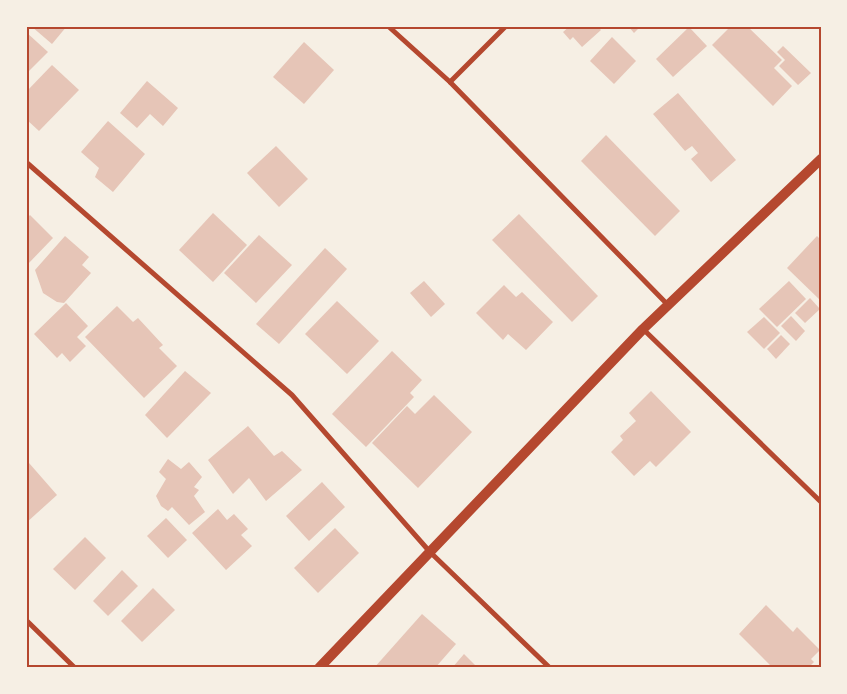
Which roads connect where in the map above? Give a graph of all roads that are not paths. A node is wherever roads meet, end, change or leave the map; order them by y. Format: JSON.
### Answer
{"nodes":[{"id":1,"x":388,"y":26,"type":"edge"},
{"id":2,"x":506,"y":26,"type":"edge"},
{"id":3,"x":450,"y":82,"type":"junction"},
{"id":4,"x":821,"y":160,"type":"edge"},
{"id":5,"x":26,"y":162,"type":"edge"},
{"id":6,"x":668,"y":305,"type":"junction"},
{"id":7,"x":643,"y":329,"type":"junction"},
{"id":8,"x":821,"y":502,"type":"edge"},
{"id":9,"x":430,"y":552,"type":"junction"},
{"id":10,"x":26,"y":620,"type":"edge"},
{"id":11,"x":75,"y":668,"type":"edge"},
{"id":12,"x":319,"y":668,"type":"edge"},
{"id":13,"x":550,"y":668,"type":"edge"}],
"edges":[{"from":1,"to":3,"type":"street"},
{"from":2,"to":3,"type":"street"},
{"from":3,"to":6,"type":"street"},
{"from":4,"to":6,"type":"main road"},
{"from":5,"to":9,"type":"street"},
{"from":6,"to":7,"type":"main road"},
{"from":7,"to":8,"type":"street"},
{"from":7,"to":9,"type":"main road"},
{"from":9,"to":12,"type":"main road"},
{"from":9,"to":13,"type":"street"},
{"from":10,"to":11,"type":"street"}]}
